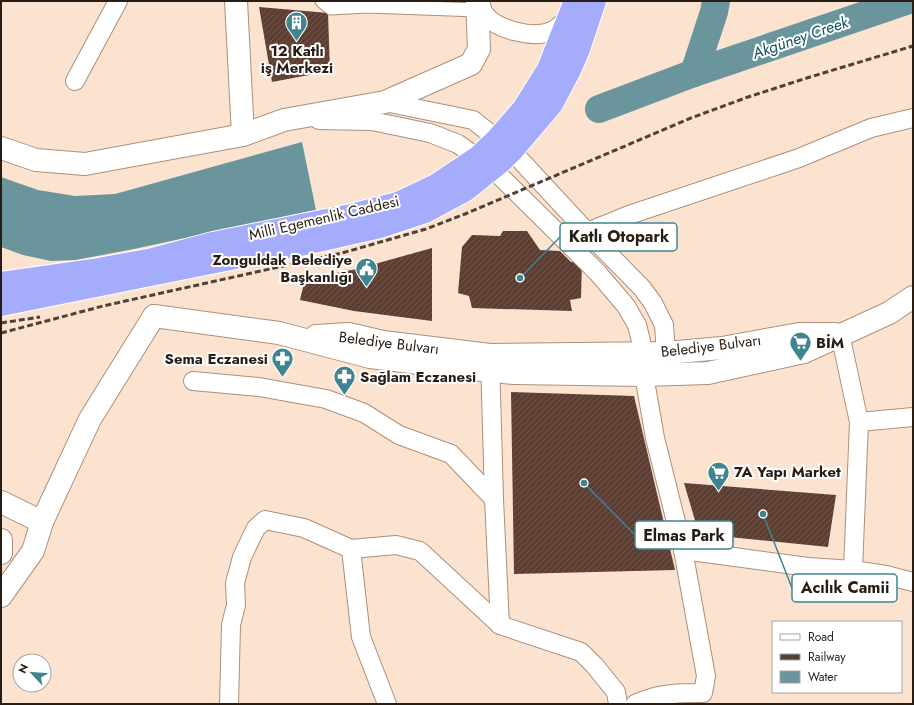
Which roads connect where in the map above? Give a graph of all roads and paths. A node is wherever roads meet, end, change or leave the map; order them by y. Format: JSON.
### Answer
{"nodes":[{"id":1,"x":118,"y":1,"type":"edge"},
{"id":2,"x":236,"y":1,"type":"edge"},
{"id":3,"x":322,"y":1,"type":"edge"},
{"id":4,"x":595,"y":1,"type":"edge"},
{"id":5,"x":366,"y":4,"type":"edge"},
{"id":6,"x":478,"y":4,"type":"edge"},
{"id":7,"x":572,"y":9,"type":"edge"},
{"id":8,"x":75,"y":81,"type":"dead end"},
{"id":9,"x":384,"y":102,"type":"junction"},
{"id":10,"x":913,"y":118,"type":"edge"},
{"id":11,"x":284,"y":120,"type":"junction"},
{"id":12,"x":243,"y":135,"type":"junction"},
{"id":13,"x":505,"y":145,"type":"junction"},
{"id":14,"x":1,"y":148,"type":"edge"},
{"id":15,"x":485,"y":163,"type":"junction"},
{"id":16,"x":587,"y":232,"type":"junction"},
{"id":17,"x":1,"y":283,"type":"edge"},
{"id":18,"x":913,"y":297,"type":"edge"},
{"id":19,"x":1,"y":306,"type":"edge"},
{"id":20,"x":840,"y":334,"type":"junction"},
{"id":21,"x":666,"y":352,"type":"junction"},
{"id":22,"x":642,"y":353,"type":"junction"},
{"id":23,"x":490,"y":363,"type":"junction"},
{"id":24,"x":644,"y":375,"type":"junction"},
{"id":25,"x":193,"y":381,"type":"dead end"},
{"id":26,"x":913,"y":418,"type":"edge"},
{"id":27,"x":859,"y":422,"type":"junction"},
{"id":28,"x":494,"y":499,"type":"junction"},
{"id":29,"x":1,"y":502,"type":"edge"},
{"id":30,"x":42,"y":522,"type":"junction"},
{"id":31,"x":1,"y":540,"type":"edge"},
{"id":32,"x":351,"y":549,"type":"junction"},
{"id":33,"x":683,"y":550,"type":"junction"},
{"id":34,"x":1,"y":553,"type":"edge"},
{"id":35,"x":853,"y":570,"type":"junction"},
{"id":36,"x":1,"y":571,"type":"edge"},
{"id":37,"x":913,"y":582,"type":"edge"},
{"id":38,"x":1,"y":596,"type":"edge"},
{"id":39,"x":500,"y":625,"type":"junction"},
{"id":40,"x":229,"y":704,"type":"edge"},
{"id":41,"x":387,"y":704,"type":"edge"},
{"id":42,"x":618,"y":704,"type":"edge"},
{"id":43,"x":635,"y":704,"type":"edge"}],
"edges":[{"from":1,"to":8,"type":"street"},
{"from":2,"to":12,"type":"street"},
{"from":3,"to":5,"type":"street"},
{"from":4,"to":13,"type":"highway"},
{"from":5,"to":6,"type":"street"},
{"from":6,"to":7,"type":"street"},
{"from":6,"to":9,"type":"street"},
{"from":7,"to":13,"type":"highway"},
{"from":9,"to":11,"type":"street"},
{"from":9,"to":13,"type":"street"},
{"from":10,"to":16,"type":"street"},
{"from":11,"to":12,"type":"street"},
{"from":11,"to":15,"type":"street"},
{"from":12,"to":14,"type":"street"},
{"from":13,"to":15,"type":"highway"},
{"from":13,"to":16,"type":"street"},
{"from":15,"to":17,"type":"highway","name":"Milli Egemenlik Caddesi"},
{"from":15,"to":19,"type":"highway"},
{"from":15,"to":22,"type":"street"},
{"from":16,"to":21,"type":"street"},
{"from":18,"to":20,"type":"street","name":"Belediye Bulvarı"},
{"from":20,"to":21,"type":"street","name":"Belediye Bulvarı"},
{"from":20,"to":24,"type":"street","name":"Belediye Bulvarı"},
{"from":20,"to":27,"type":"street"},
{"from":21,"to":22,"type":"street","name":"Belediye Bulvarı"},
{"from":22,"to":23,"type":"street","name":"Belediye Bulvarı"},
{"from":22,"to":24,"type":"street"},
{"from":23,"to":24,"type":"street","name":"Belediye Bulvarı"},
{"from":23,"to":28,"type":"street"},
{"from":23,"to":30,"type":"street","name":"Belediye Bulvarı"},
{"from":24,"to":33,"type":"street"},
{"from":25,"to":28,"type":"street"},
{"from":26,"to":27,"type":"street"},
{"from":27,"to":35,"type":"street"},
{"from":28,"to":39,"type":"street"},
{"from":29,"to":30,"type":"street"},
{"from":30,"to":36,"type":"street"},
{"from":30,"to":38,"type":"street"},
{"from":31,"to":34,"type":"street"},
{"from":32,"to":39,"type":"street"},
{"from":32,"to":40,"type":"street"},
{"from":32,"to":41,"type":"street"},
{"from":33,"to":35,"type":"street"},
{"from":33,"to":43,"type":"street"},
{"from":35,"to":37,"type":"street"},
{"from":39,"to":42,"type":"street"}]}
